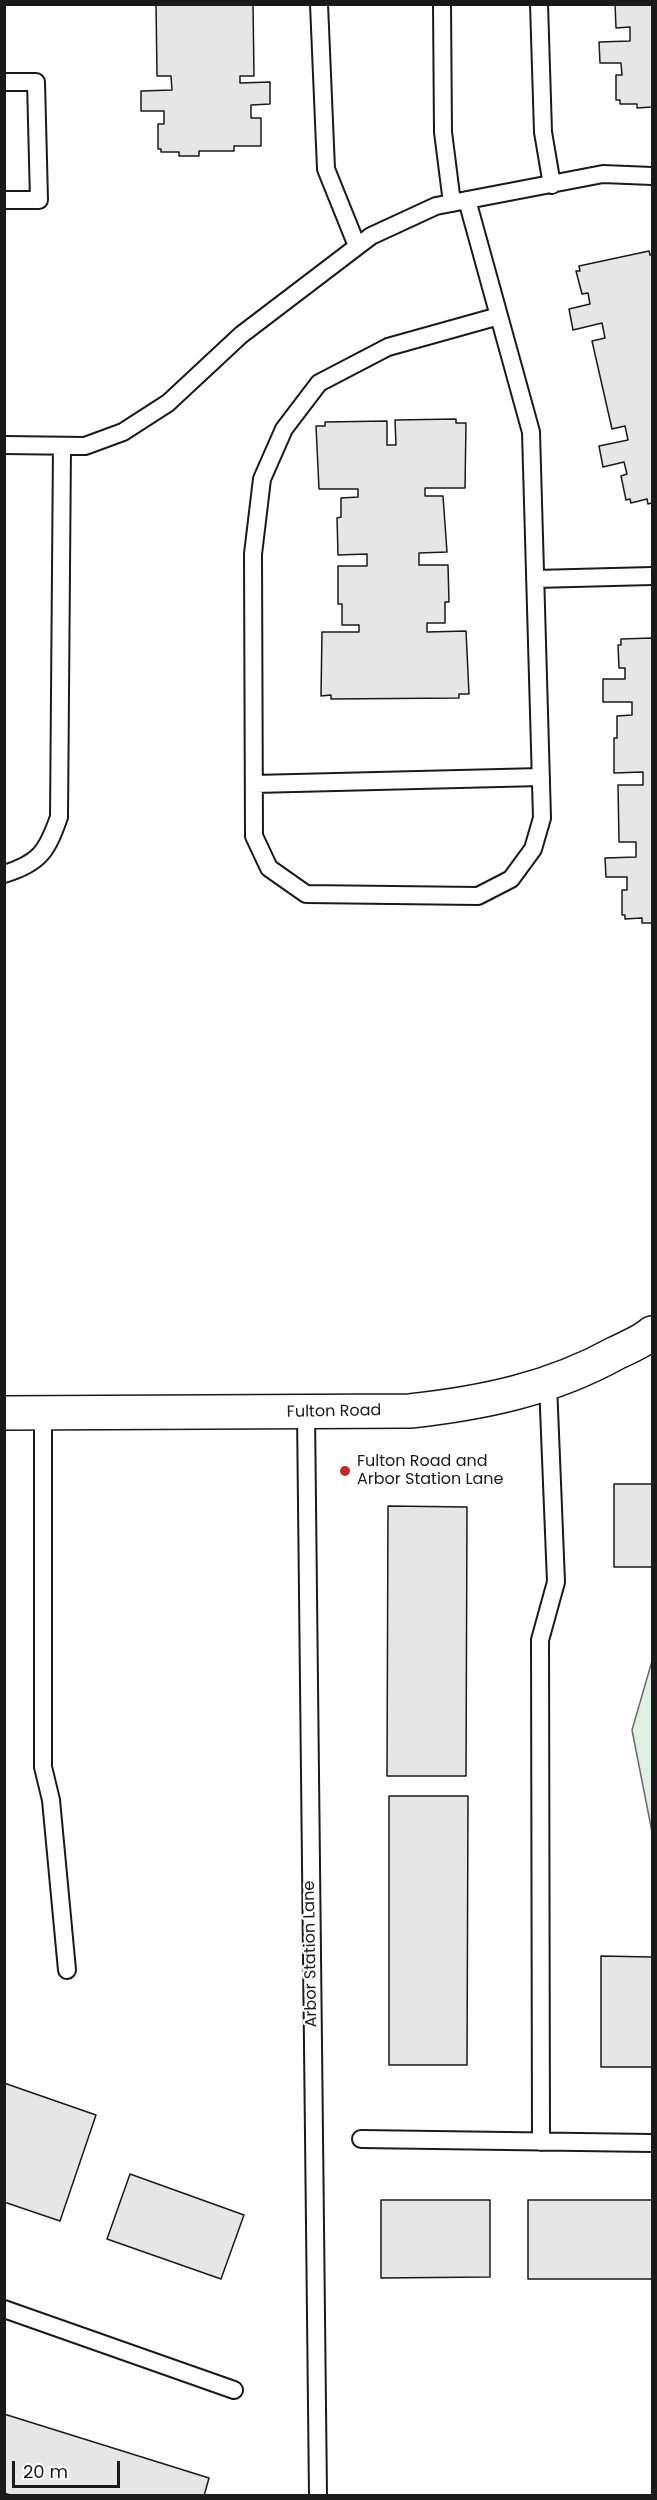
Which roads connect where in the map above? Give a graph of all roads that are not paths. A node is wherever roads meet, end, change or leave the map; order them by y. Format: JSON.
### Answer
{"nodes":[{"id":1,"x":318,"y":4,"type":"edge"},
{"id":2,"x":442,"y":4,"type":"edge"},
{"id":3,"x":539,"y":4,"type":"edge"},
{"id":4,"x":4,"y":82,"type":"edge"},
{"id":5,"x":652,"y":176,"type":"edge"},
{"id":6,"x":552,"y":185,"type":"junction"},
{"id":7,"x":4,"y":200,"type":"edge"},
{"id":8,"x":460,"y":202,"type":"junction"},
{"id":9,"x":357,"y":246,"type":"junction"},
{"id":10,"x":499,"y":315,"type":"junction"},
{"id":11,"x":4,"y":445,"type":"edge"},
{"id":12,"x":62,"y":446,"type":"junction"},
{"id":13,"x":652,"y":576,"type":"edge"},
{"id":14,"x":535,"y":579,"type":"junction"},
{"id":15,"x":541,"y":777,"type":"junction"},
{"id":16,"x":254,"y":784,"type":"junction"},
{"id":17,"x":4,"y":874,"type":"edge"},
{"id":18,"x":651,"y":1334,"type":"edge"},
{"id":19,"x":548,"y":1384,"type":"junction"},
{"id":20,"x":4,"y":1413,"type":"edge"},
{"id":21,"x":43,"y":1413,"type":"junction"},
{"id":22,"x":306,"y":1413,"type":"junction"},
{"id":23,"x":67,"y":1970,"type":"dead end"},
{"id":24,"x":362,"y":2139,"type":"dead end"},
{"id":25,"x":541,"y":2142,"type":"junction"},
{"id":26,"x":652,"y":2143,"type":"edge"},
{"id":27,"x":4,"y":2309,"type":"edge"},
{"id":28,"x":234,"y":2390,"type":"dead end"},
{"id":29,"x":318,"y":2496,"type":"edge"}],
"edges":[{"from":1,"to":9,"type":"lane"},
{"from":2,"to":8,"type":"lane"},
{"from":3,"to":6,"type":"lane"},
{"from":4,"to":7,"type":"lane"},
{"from":5,"to":6,"type":"lane"},
{"from":6,"to":8,"type":"lane"},
{"from":8,"to":9,"type":"lane"},
{"from":8,"to":10,"type":"lane"},
{"from":9,"to":12,"type":"lane"},
{"from":10,"to":14,"type":"lane"},
{"from":10,"to":16,"type":"lane"},
{"from":11,"to":12,"type":"lane"},
{"from":12,"to":17,"type":"lane"},
{"from":13,"to":14,"type":"lane"},
{"from":14,"to":15,"type":"lane"},
{"from":15,"to":16,"type":"lane"},
{"from":15,"to":16,"type":"lane"},
{"from":18,"to":19,"type":"street","name":"Fulton Road"},
{"from":19,"to":22,"type":"street","name":"Fulton Road"},
{"from":19,"to":25,"type":"lane"},
{"from":20,"to":21,"type":"street","name":"Fulton Road"},
{"from":21,"to":22,"type":"street","name":"Fulton Road"},
{"from":21,"to":23,"type":"lane"},
{"from":22,"to":29,"type":"lane","name":"Arbor Station Lane"},
{"from":24,"to":25,"type":"lane"},
{"from":25,"to":26,"type":"lane"},
{"from":27,"to":28,"type":"lane"}]}
